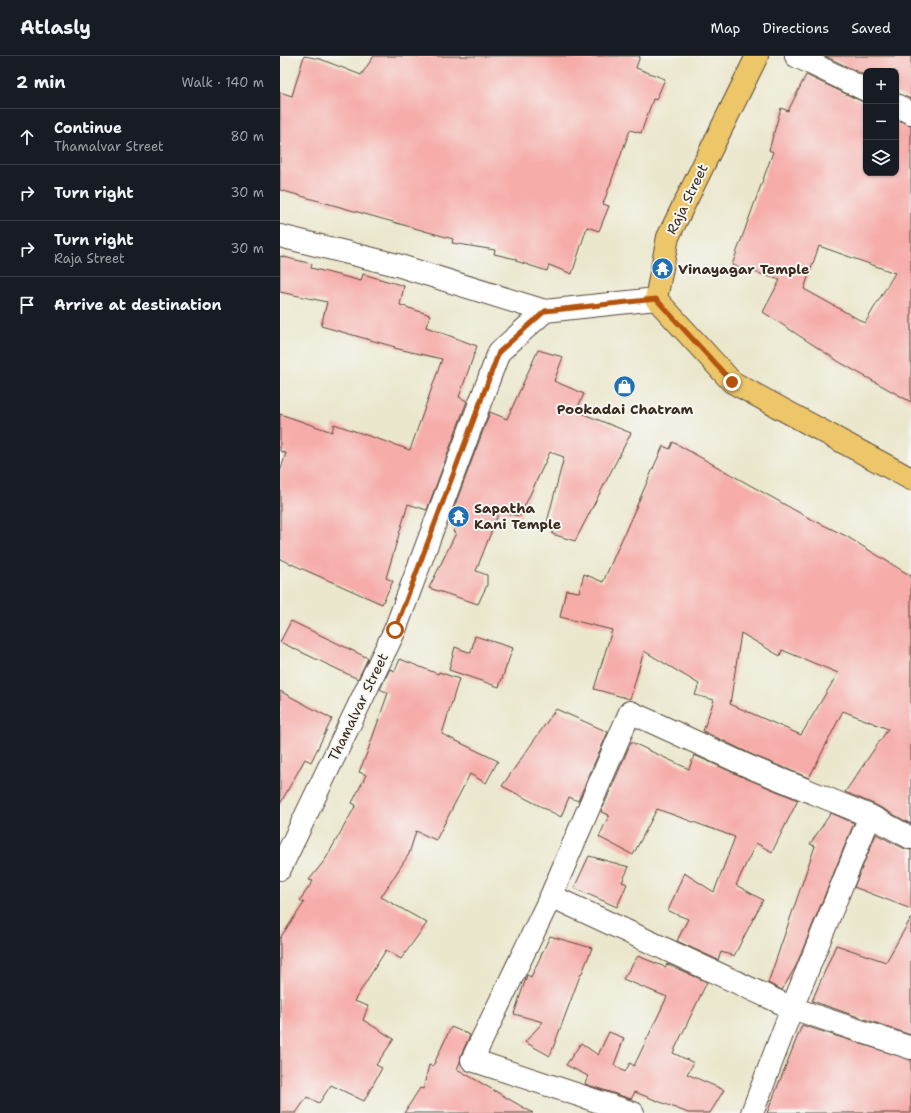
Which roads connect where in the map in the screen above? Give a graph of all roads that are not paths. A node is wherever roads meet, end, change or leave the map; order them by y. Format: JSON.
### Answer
{"nodes":[{"id":1,"x":756,"y":56,"type":"edge"},
{"id":2,"x":796,"y":56,"type":"edge"},
{"id":3,"x":863,"y":89,"type":"edge"},
{"id":4,"x":899,"y":107,"type":"edge"},
{"id":5,"x":911,"y":113,"type":"edge"},
{"id":6,"x":280,"y":236,"type":"edge"},
{"id":7,"x":656,"y":299,"type":"junction"},
{"id":8,"x":545,"y":311,"type":"junction"},
{"id":9,"x":911,"y":480,"type":"edge"},
{"id":10,"x":870,"y":816,"type":"junction"},
{"id":11,"x":911,"y":838,"type":"edge"},
{"id":12,"x":280,"y":869,"type":"edge"},
{"id":13,"x":551,"y":896,"type":"junction"},
{"id":14,"x":792,"y":1008,"type":"junction"},
{"id":15,"x":911,"y":1048,"type":"edge"},
{"id":16,"x":633,"y":1113,"type":"edge"},
{"id":17,"x":752,"y":1113,"type":"edge"}],
"edges":[{"from":1,"to":7,"type":"main road","name":"Raja Street"},
{"from":2,"to":3,"type":"street"},
{"from":4,"to":5,"type":"street"},
{"from":6,"to":8,"type":"street"},
{"from":7,"to":8,"type":"street"},
{"from":7,"to":9,"type":"main road"},
{"from":8,"to":12,"type":"street","name":"Thamalvar Street"},
{"from":10,"to":11,"type":"street"},
{"from":10,"to":13,"type":"street"},
{"from":10,"to":14,"type":"street"},
{"from":13,"to":14,"type":"street"},
{"from":13,"to":16,"type":"street"},
{"from":14,"to":15,"type":"street"},
{"from":14,"to":17,"type":"street"}]}
